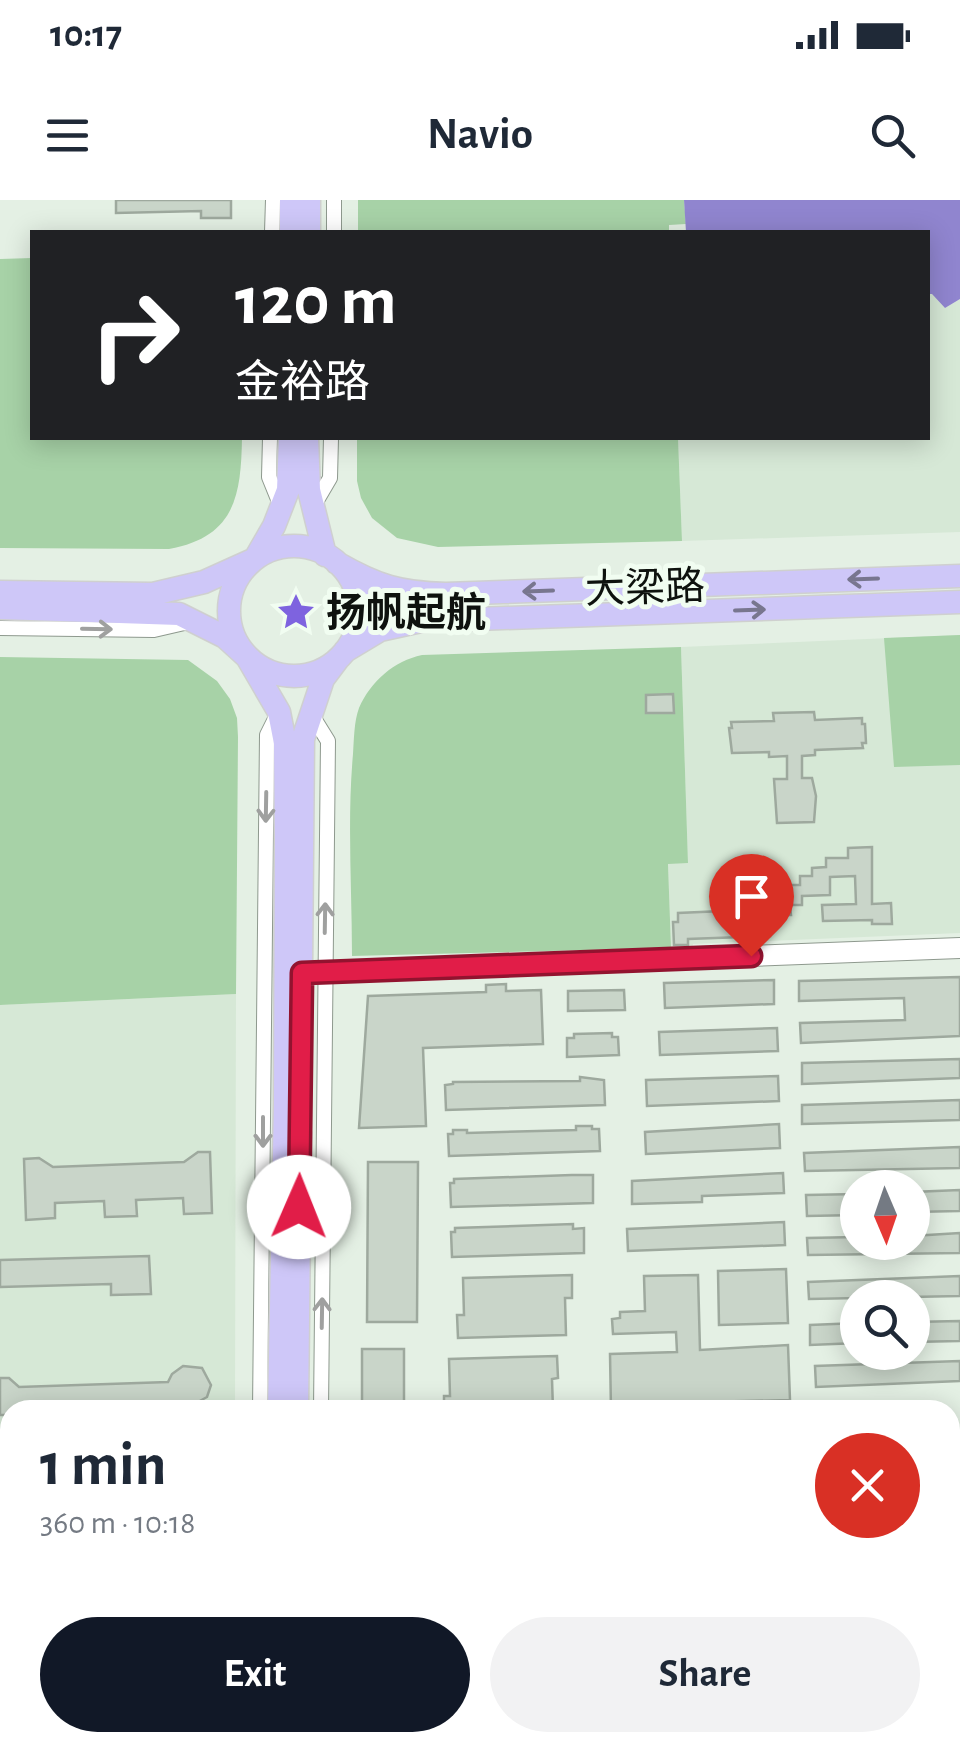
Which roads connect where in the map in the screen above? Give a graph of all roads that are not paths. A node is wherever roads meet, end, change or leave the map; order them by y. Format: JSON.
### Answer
{"nodes":[{"id":1,"x":272,"y":200,"type":"edge"},
{"id":2,"x":291,"y":200,"type":"edge"},
{"id":3,"x":310,"y":200,"type":"edge"},
{"id":4,"x":334,"y":200,"type":"edge"},
{"id":5,"x":272,"y":230,"type":"edge"},
{"id":6,"x":290,"y":230,"type":"edge"},
{"id":7,"x":309,"y":230,"type":"edge"},
{"id":8,"x":334,"y":230,"type":"edge"},
{"id":9,"x":270,"y":440,"type":"edge"},
{"id":10,"x":290,"y":440,"type":"edge"},
{"id":11,"x":307,"y":440,"type":"edge"},
{"id":12,"x":330,"y":440,"type":"edge"},
{"id":13,"x":313,"y":507,"type":"junction"},
{"id":14,"x":282,"y":510,"type":"junction"},
{"id":15,"x":255,"y":559,"type":"junction"},
{"id":16,"x":331,"y":559,"type":"junction"},
{"id":17,"x":960,"y":576,"type":"edge"},
{"id":18,"x":0,"y":592,"type":"edge"},
{"id":19,"x":960,"y":602,"type":"edge"},
{"id":20,"x":0,"y":608,"type":"edge"},
{"id":21,"x":194,"y":621,"type":"junction"},
{"id":22,"x":0,"y":628,"type":"edge"},
{"id":23,"x":342,"y":655,"type":"junction"},
{"id":24,"x":248,"y":657,"type":"junction"},
{"id":25,"x":279,"y":712,"type":"junction"},
{"id":26,"x":960,"y":948,"type":"edge"},
{"id":27,"x":313,"y":973,"type":"junction"},
{"id":28,"x":260,"y":1400,"type":"edge"},
{"id":29,"x":279,"y":1400,"type":"edge"},
{"id":30,"x":297,"y":1400,"type":"edge"},
{"id":31,"x":321,"y":1400,"type":"edge"}],
"edges":[{"from":1,"to":5,"type":"street"},
{"from":2,"to":6,"type":"main road"},
{"from":3,"to":7,"type":"main road"},
{"from":4,"to":8,"type":"street"},
{"from":9,"to":14,"type":"street"},
{"from":10,"to":14,"type":"main road"},
{"from":11,"to":13,"type":"main road"},
{"from":12,"to":13,"type":"street"},
{"from":13,"to":16,"type":"main road"},
{"from":14,"to":15,"type":"main road"},
{"from":15,"to":16,"type":"main road"},
{"from":15,"to":18,"type":"main road"},
{"from":15,"to":24,"type":"main road"},
{"from":17,"to":16,"type":"main road","name":"大梁路","one_way":true},
{"from":16,"to":23,"type":"main road"},
{"from":23,"to":19,"type":"main road","name":"大梁路","one_way":true},
{"from":20,"to":21,"type":"main road"},
{"from":22,"to":21,"type":"street","one_way":true},
{"from":21,"to":24,"type":"main road"},
{"from":23,"to":24,"type":"main road"},
{"from":27,"to":23,"type":"main road","one_way":true},
{"from":24,"to":25,"type":"main road"},
{"from":25,"to":28,"type":"street","one_way":true},
{"from":25,"to":29,"type":"main road"},
{"from":26,"to":27,"type":"street"},
{"from":27,"to":30,"type":"main road"},
{"from":31,"to":27,"type":"street","one_way":true}]}
